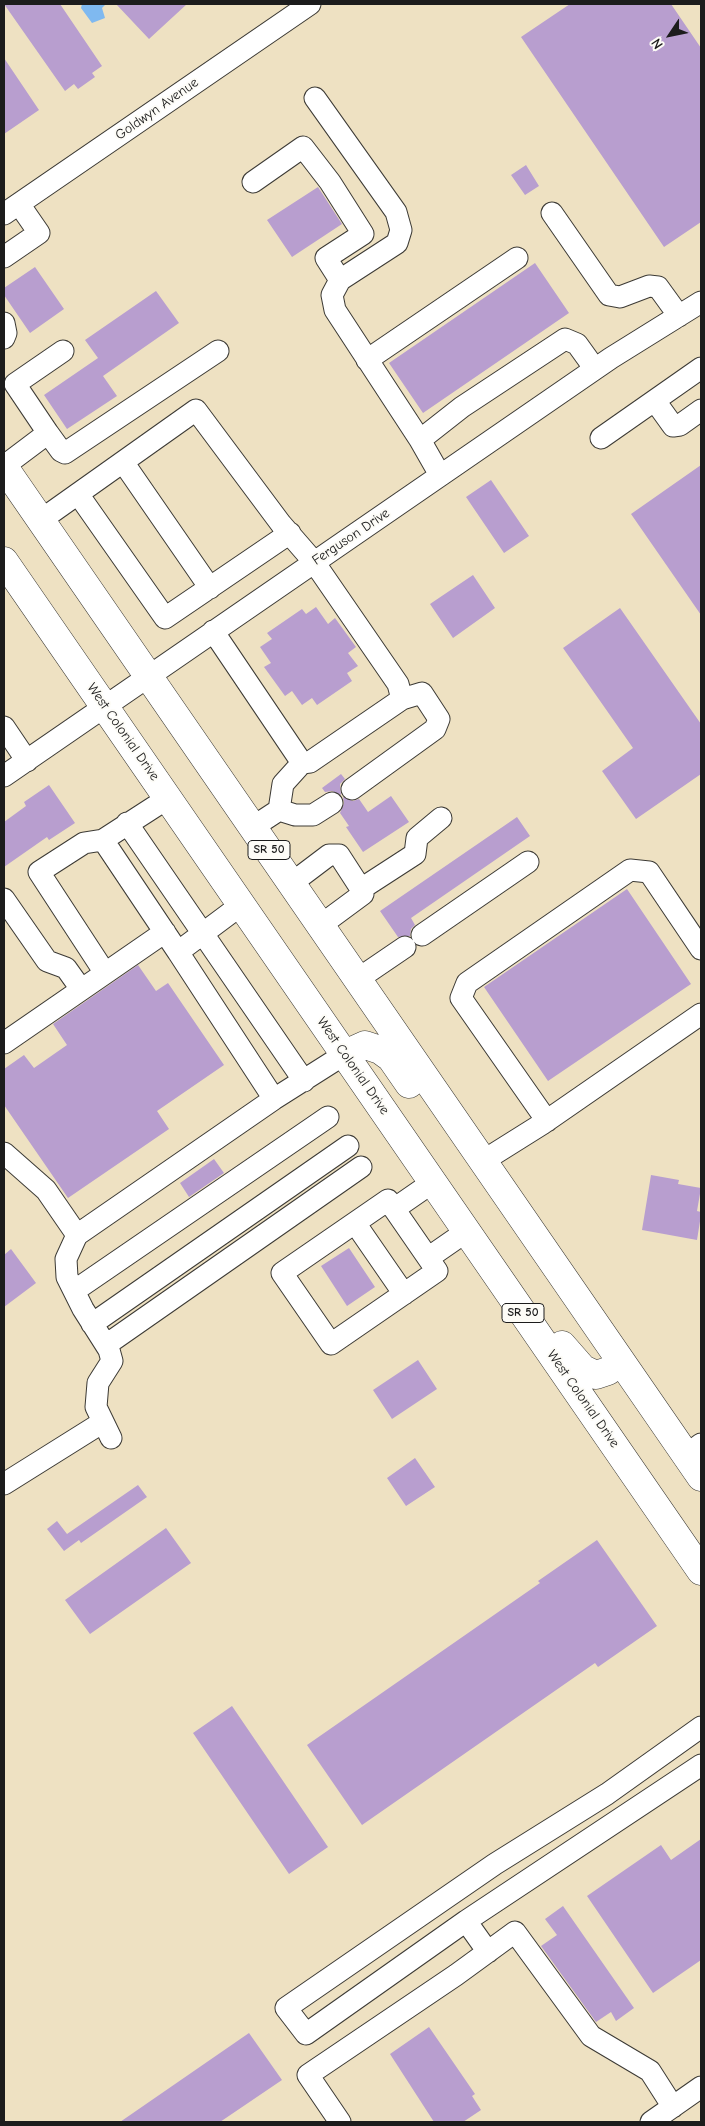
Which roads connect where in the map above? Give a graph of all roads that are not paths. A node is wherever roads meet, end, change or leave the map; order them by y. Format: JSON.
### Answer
{"nodes":[{"id":1,"x":310,"y":4,"type":"edge"},
{"id":2,"x":315,"y":98,"type":"dead end"},
{"id":3,"x":253,"y":182,"type":"dead end"},
{"id":4,"x":11,"y":209,"type":"edge"},
{"id":5,"x":552,"y":213,"type":"dead end"},
{"id":6,"x":4,"y":257,"type":"edge"},
{"id":7,"x":517,"y":258,"type":"dead end"},
{"id":8,"x":340,"y":280,"type":"junction"},
{"id":9,"x":701,"y":302,"type":"edge"},
{"id":10,"x":679,"y":316,"type":"junction"},
{"id":11,"x":4,"y":323,"type":"edge"},
{"id":12,"x":4,"y":338,"type":"edge"},
{"id":13,"x":63,"y":350,"type":"dead end"},
{"id":14,"x":218,"y":350,"type":"dead end"},
{"id":15,"x":367,"y":360,"type":"junction"},
{"id":16,"x":701,"y":368,"type":"edge"},
{"id":17,"x":596,"y":369,"type":"junction"},
{"id":18,"x":655,"y":401,"type":"junction"},
{"id":19,"x":701,"y":410,"type":"edge"},
{"id":20,"x":48,"y":433,"type":"junction"},
{"id":21,"x":601,"y":438,"type":"dead end"},
{"id":22,"x":420,"y":440,"type":"junction"},
{"id":23,"x":122,"y":462,"type":"junction"},
{"id":24,"x":4,"y":467,"type":"edge"},
{"id":25,"x":440,"y":475,"type":"junction"},
{"id":26,"x":78,"y":494,"type":"junction"},
{"id":27,"x":41,"y":520,"type":"junction"},
{"id":28,"x":290,"y":533,"type":"junction"},
{"id":29,"x":314,"y":562,"type":"junction"},
{"id":30,"x":6,"y":568,"type":"edge"},
{"id":31,"x":210,"y":588,"type":"junction"},
{"id":32,"x":213,"y":631,"type":"junction"},
{"id":33,"x":148,"y":676,"type":"junction"},
{"id":34,"x":402,"y":699,"type":"junction"},
{"id":35,"x":105,"y":707,"type":"junction"},
{"id":36,"x":4,"y":727,"type":"edge"},
{"id":37,"x":26,"y":761,"type":"junction"},
{"id":38,"x":302,"y":763,"type":"junction"},
{"id":39,"x":4,"y":776,"type":"edge"},
{"id":40,"x":352,"y":789,"type":"dead end"},
{"id":41,"x":168,"y":798,"type":"junction"},
{"id":42,"x":332,"y":803,"type":"dead end"},
{"id":43,"x":279,"y":810,"type":"junction"},
{"id":44,"x":441,"y":818,"type":"dead end"},
{"id":45,"x":127,"y":824,"type":"junction"},
{"id":46,"x":253,"y":827,"type":"junction"},
{"id":47,"x":103,"y":840,"type":"junction"},
{"id":48,"x":528,"y":862,"type":"dead end"},
{"id":49,"x":292,"y":883,"type":"junction"},
{"id":50,"x":361,"y":888,"type":"junction"},
{"id":51,"x":4,"y":899,"type":"edge"},
{"id":52,"x":242,"y":905,"type":"junction"},
{"id":53,"x":321,"y":925,"type":"junction"},
{"id":54,"x":165,"y":932,"type":"junction"},
{"id":55,"x":203,"y":933,"type":"junction"},
{"id":56,"x":422,"y":935,"type":"dead end"},
{"id":57,"x":405,"y":947,"type":"dead end"},
{"id":58,"x":701,"y":949,"type":"edge"},
{"id":59,"x":178,"y":952,"type":"junction"},
{"id":60,"x":105,"y":973,"type":"junction"},
{"id":61,"x":358,"y":978,"type":"junction"},
{"id":62,"x":81,"y":989,"type":"junction"},
{"id":63,"x":701,"y":1014,"type":"edge"},
{"id":64,"x":4,"y":1043,"type":"edge"},
{"id":65,"x":345,"y":1054,"type":"junction"},
{"id":66,"x":304,"y":1081,"type":"junction"},
{"id":67,"x":274,"y":1099,"type":"junction"},
{"id":68,"x":328,"y":1117,"type":"dead end"},
{"id":69,"x":547,"y":1121,"type":"junction"},
{"id":70,"x":348,"y":1146,"type":"dead end"},
{"id":71,"x":4,"y":1153,"type":"edge"},
{"id":72,"x":484,"y":1161,"type":"junction"},
{"id":73,"x":361,"y":1167,"type":"dead end"},
{"id":74,"x":433,"y":1182,"type":"junction"},
{"id":75,"x":394,"y":1209,"type":"junction"},
{"id":76,"x":355,"y":1223,"type":"junction"},
{"id":77,"x":466,"y":1231,"type":"junction"},
{"id":78,"x":77,"y":1235,"type":"junction"},
{"id":79,"x":482,"y":1253,"type":"junction"},
{"id":80,"x":428,"y":1258,"type":"junction"},
{"id":81,"x":74,"y":1292,"type":"junction"},
{"id":82,"x":404,"y":1294,"type":"junction"},
{"id":83,"x":92,"y":1324,"type":"junction"},
{"id":84,"x":106,"y":1346,"type":"junction"},
{"id":85,"x":621,"y":1361,"type":"junction"},
{"id":86,"x":694,"y":1449,"type":"edge"},
{"id":87,"x":701,"y":1477,"type":"edge"},
{"id":88,"x":4,"y":1484,"type":"edge"},
{"id":89,"x":701,"y":1571,"type":"edge"},
{"id":90,"x":701,"y":1727,"type":"edge"},
{"id":91,"x":701,"y":1765,"type":"edge"},
{"id":92,"x":466,"y":1921,"type":"junction"},
{"id":93,"x":488,"y":1952,"type":"junction"},
{"id":94,"x":701,"y":2087,"type":"edge"},
{"id":95,"x":673,"y":2107,"type":"junction"},
{"id":96,"x":340,"y":2122,"type":"edge"},
{"id":97,"x":651,"y":2122,"type":"edge"}],
"edges":[{"from":1,"to":4,"type":"street","name":"Goldwyn Avenue"},
{"from":2,"to":8,"type":"street"},
{"from":3,"to":8,"type":"street"},
{"from":4,"to":6,"type":"street"},
{"from":5,"to":10,"type":"street"},
{"from":7,"to":15,"type":"street"},
{"from":8,"to":15,"type":"street"},
{"from":9,"to":10,"type":"street","name":"Ferguson Drive"},
{"from":10,"to":17,"type":"street","name":"Ferguson Drive"},
{"from":11,"to":12,"type":"street"},
{"from":13,"to":20,"type":"street"},
{"from":14,"to":20,"type":"street"},
{"from":15,"to":22,"type":"street"},
{"from":16,"to":18,"type":"street"},
{"from":17,"to":22,"type":"street"},
{"from":17,"to":25,"type":"street","name":"Ferguson Drive"},
{"from":18,"to":19,"type":"street"},
{"from":18,"to":21,"type":"street"},
{"from":20,"to":24,"type":"street"},
{"from":22,"to":25,"type":"street"},
{"from":23,"to":26,"type":"street"},
{"from":23,"to":28,"type":"street"},
{"from":23,"to":31,"type":"street"},
{"from":24,"to":27,"type":"highway","number":"SR 50"},
{"from":25,"to":29,"type":"street","name":"Ferguson Drive"},
{"from":26,"to":27,"type":"street"},
{"from":26,"to":31,"type":"street"},
{"from":27,"to":33,"type":"highway","number":"SR 50"},
{"from":28,"to":29,"type":"street"},
{"from":28,"to":31,"type":"street"},
{"from":29,"to":32,"type":"street","name":"Ferguson Drive"},
{"from":29,"to":34,"type":"street"},
{"from":30,"to":35,"type":"highway","name":"West Colonial Drive","number":"SR 50"},
{"from":32,"to":33,"type":"street","name":"Ferguson Drive"},
{"from":32,"to":38,"type":"street"},
{"from":33,"to":35,"type":"street","name":"Ferguson Drive"},
{"from":33,"to":46,"type":"highway","number":"SR 50"},
{"from":34,"to":38,"type":"street"},
{"from":34,"to":40,"type":"street"},
{"from":35,"to":37,"type":"street","name":"Ferguson Drive"},
{"from":35,"to":41,"type":"highway","name":"West Colonial Drive","number":"SR 50"},
{"from":36,"to":37,"type":"street"},
{"from":37,"to":39,"type":"street","name":"Ferguson Drive"},
{"from":38,"to":43,"type":"street"},
{"from":41,"to":45,"type":"street"},
{"from":41,"to":52,"type":"highway","name":"West Colonial Drive","number":"SR 50"},
{"from":42,"to":43,"type":"street"},
{"from":43,"to":46,"type":"street"},
{"from":44,"to":50,"type":"street"},
{"from":45,"to":47,"type":"street"},
{"from":45,"to":55,"type":"street"},
{"from":46,"to":49,"type":"highway","number":"SR 50"},
{"from":47,"to":54,"type":"street"},
{"from":47,"to":60,"type":"street"},
{"from":48,"to":56,"type":"street"},
{"from":49,"to":50,"type":"street"},
{"from":49,"to":53,"type":"highway","number":"SR 50"},
{"from":50,"to":53,"type":"street"},
{"from":51,"to":62,"type":"street"},
{"from":52,"to":55,"type":"street"},
{"from":52,"to":65,"type":"highway","name":"West Colonial Drive","number":"SR 50"},
{"from":53,"to":61,"type":"highway","number":"SR 50"},
{"from":54,"to":59,"type":"street"},
{"from":54,"to":60,"type":"street"},
{"from":55,"to":59,"type":"street"},
{"from":55,"to":66,"type":"street"},
{"from":57,"to":61,"type":"street"},
{"from":58,"to":69,"type":"street"},
{"from":59,"to":67,"type":"street"},
{"from":60,"to":62,"type":"street"},
{"from":61,"to":72,"type":"highway","number":"SR 50"},
{"from":62,"to":64,"type":"street"},
{"from":63,"to":69,"type":"street"},
{"from":65,"to":66,"type":"street"},
{"from":65,"to":72,"type":"highway"},
{"from":65,"to":74,"type":"highway","name":"West Colonial Drive","number":"SR 50"},
{"from":66,"to":67,"type":"street"},
{"from":67,"to":78,"type":"street"},
{"from":68,"to":81,"type":"street"},
{"from":69,"to":72,"type":"street"},
{"from":70,"to":83,"type":"street"},
{"from":71,"to":78,"type":"street"},
{"from":72,"to":85,"type":"highway","number":"SR 50"},
{"from":73,"to":84,"type":"street"},
{"from":74,"to":75,"type":"street"},
{"from":74,"to":77,"type":"highway","name":"West Colonial Drive","number":"SR 50"},
{"from":75,"to":76,"type":"street"},
{"from":75,"to":80,"type":"street"},
{"from":76,"to":82,"type":"street"},
{"from":76,"to":82,"type":"street"},
{"from":77,"to":79,"type":"highway","name":"West Colonial Drive","number":"SR 50"},
{"from":77,"to":80,"type":"street"},
{"from":78,"to":81,"type":"street"},
{"from":79,"to":85,"type":"highway"},
{"from":79,"to":89,"type":"highway","name":"West Colonial Drive","number":"SR 50"},
{"from":80,"to":82,"type":"street"},
{"from":81,"to":83,"type":"street"},
{"from":83,"to":84,"type":"street"},
{"from":84,"to":88,"type":"street"},
{"from":85,"to":86,"type":"highway","number":"SR 50"},
{"from":86,"to":87,"type":"highway","number":"SR 50"},
{"from":90,"to":92,"type":"street"},
{"from":91,"to":92,"type":"street"},
{"from":92,"to":93,"type":"street"},
{"from":93,"to":95,"type":"street"},
{"from":93,"to":96,"type":"street"},
{"from":94,"to":95,"type":"street"},
{"from":95,"to":97,"type":"street"}]}
